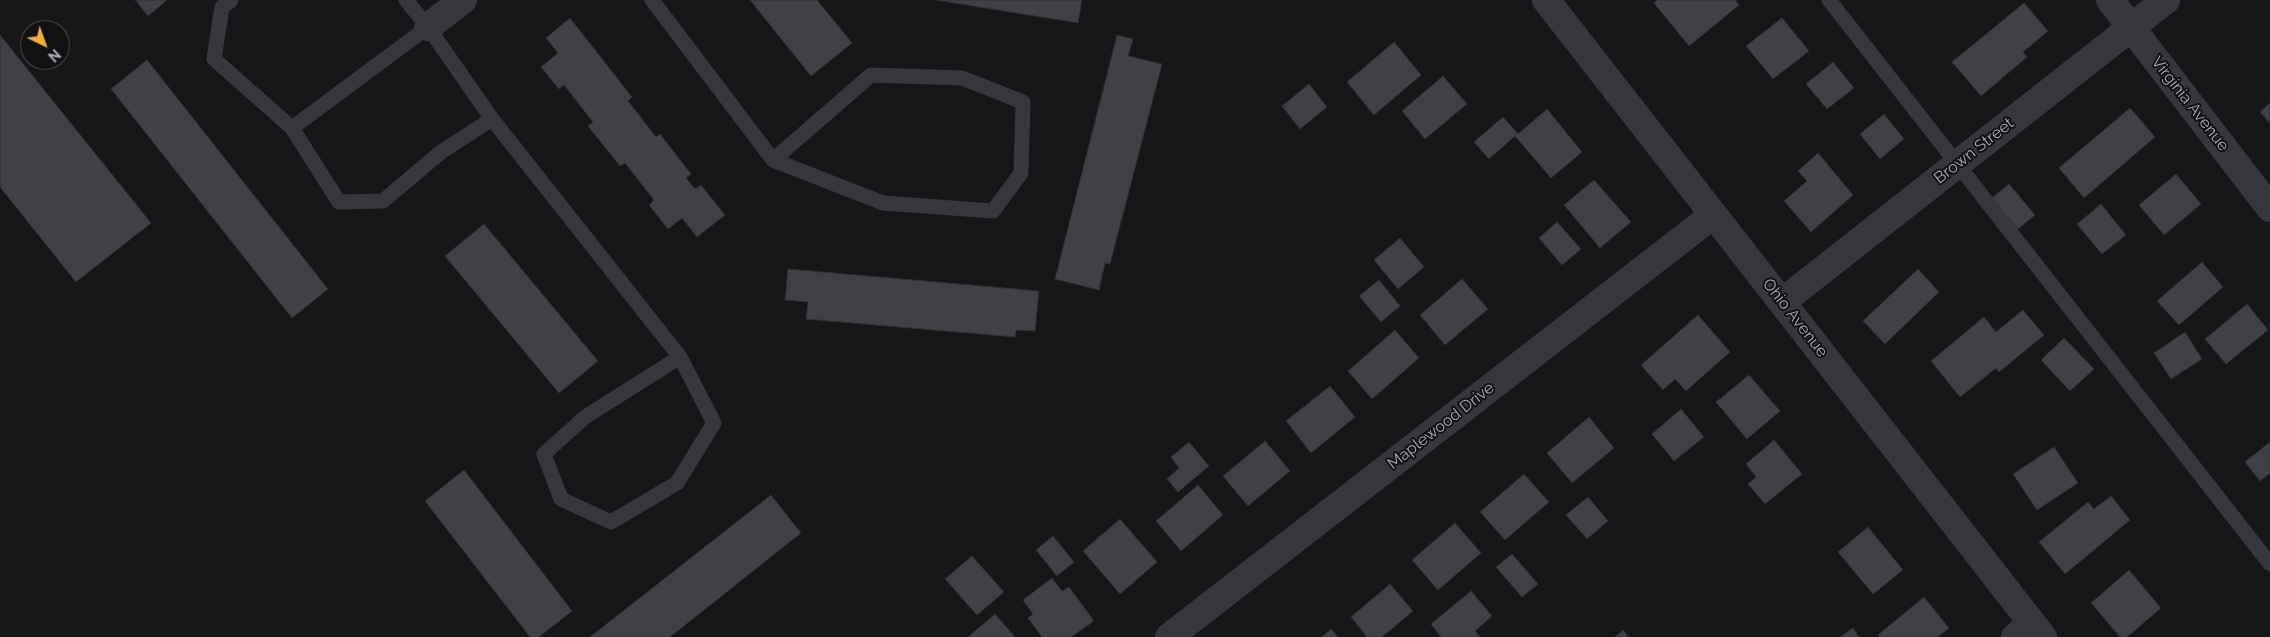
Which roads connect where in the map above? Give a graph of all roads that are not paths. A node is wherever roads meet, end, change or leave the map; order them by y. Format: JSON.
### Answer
{"nodes":[{"id":1,"x":231,"y":0,"type":"edge"},
{"id":2,"x":406,"y":0,"type":"edge"},
{"id":3,"x":463,"y":0,"type":"edge"},
{"id":4,"x":652,"y":0,"type":"edge"},
{"id":5,"x":1546,"y":0,"type":"edge"},
{"id":6,"x":1829,"y":0,"type":"edge"},
{"id":7,"x":2110,"y":0,"type":"edge"},
{"id":8,"x":2166,"y":0,"type":"edge"},
{"id":9,"x":428,"y":27,"type":"junction"},
{"id":10,"x":2131,"y":28,"type":"junction"},
{"id":11,"x":492,"y":119,"type":"junction"},
{"id":12,"x":292,"y":128,"type":"junction"},
{"id":13,"x":773,"y":160,"type":"junction"},
{"id":14,"x":1956,"y":165,"type":"junction"},
{"id":15,"x":2270,"y":208,"type":"edge"},
{"id":16,"x":1713,"y":215,"type":"junction"},
{"id":17,"x":1782,"y":302,"type":"junction"},
{"id":18,"x":680,"y":357,"type":"junction"},
{"id":19,"x":2270,"y":564,"type":"edge"},
{"id":20,"x":2030,"y":632,"type":"edge"},
{"id":21,"x":1169,"y":637,"type":"edge"}],
"edges":[{"from":1,"to":12,"type":"lane"},
{"from":2,"to":9,"type":"lane"},
{"from":3,"to":9,"type":"street"},
{"from":4,"to":13,"type":"lane"},
{"from":5,"to":16,"type":"street","name":"Ohio Avenue"},
{"from":6,"to":14,"type":"lane"},
{"from":7,"to":10,"type":"street","name":"Virginia Avenue"},
{"from":8,"to":10,"type":"street","name":"Brown Street"},
{"from":9,"to":11,"type":"lane"},
{"from":9,"to":12,"type":"lane"},
{"from":10,"to":14,"type":"street","name":"Brown Street"},
{"from":10,"to":15,"type":"street","name":"Virginia Avenue"},
{"from":11,"to":12,"type":"lane"},
{"from":11,"to":18,"type":"lane"},
{"from":13,"to":13,"type":"lane"},
{"from":14,"to":17,"type":"street","name":"Brown Street"},
{"from":14,"to":19,"type":"lane"},
{"from":16,"to":17,"type":"street","name":"Ohio Avenue"},
{"from":16,"to":21,"type":"street","name":"Maplewood Drive"},
{"from":17,"to":20,"type":"street","name":"Ohio Avenue"},
{"from":18,"to":18,"type":"lane"}]}
